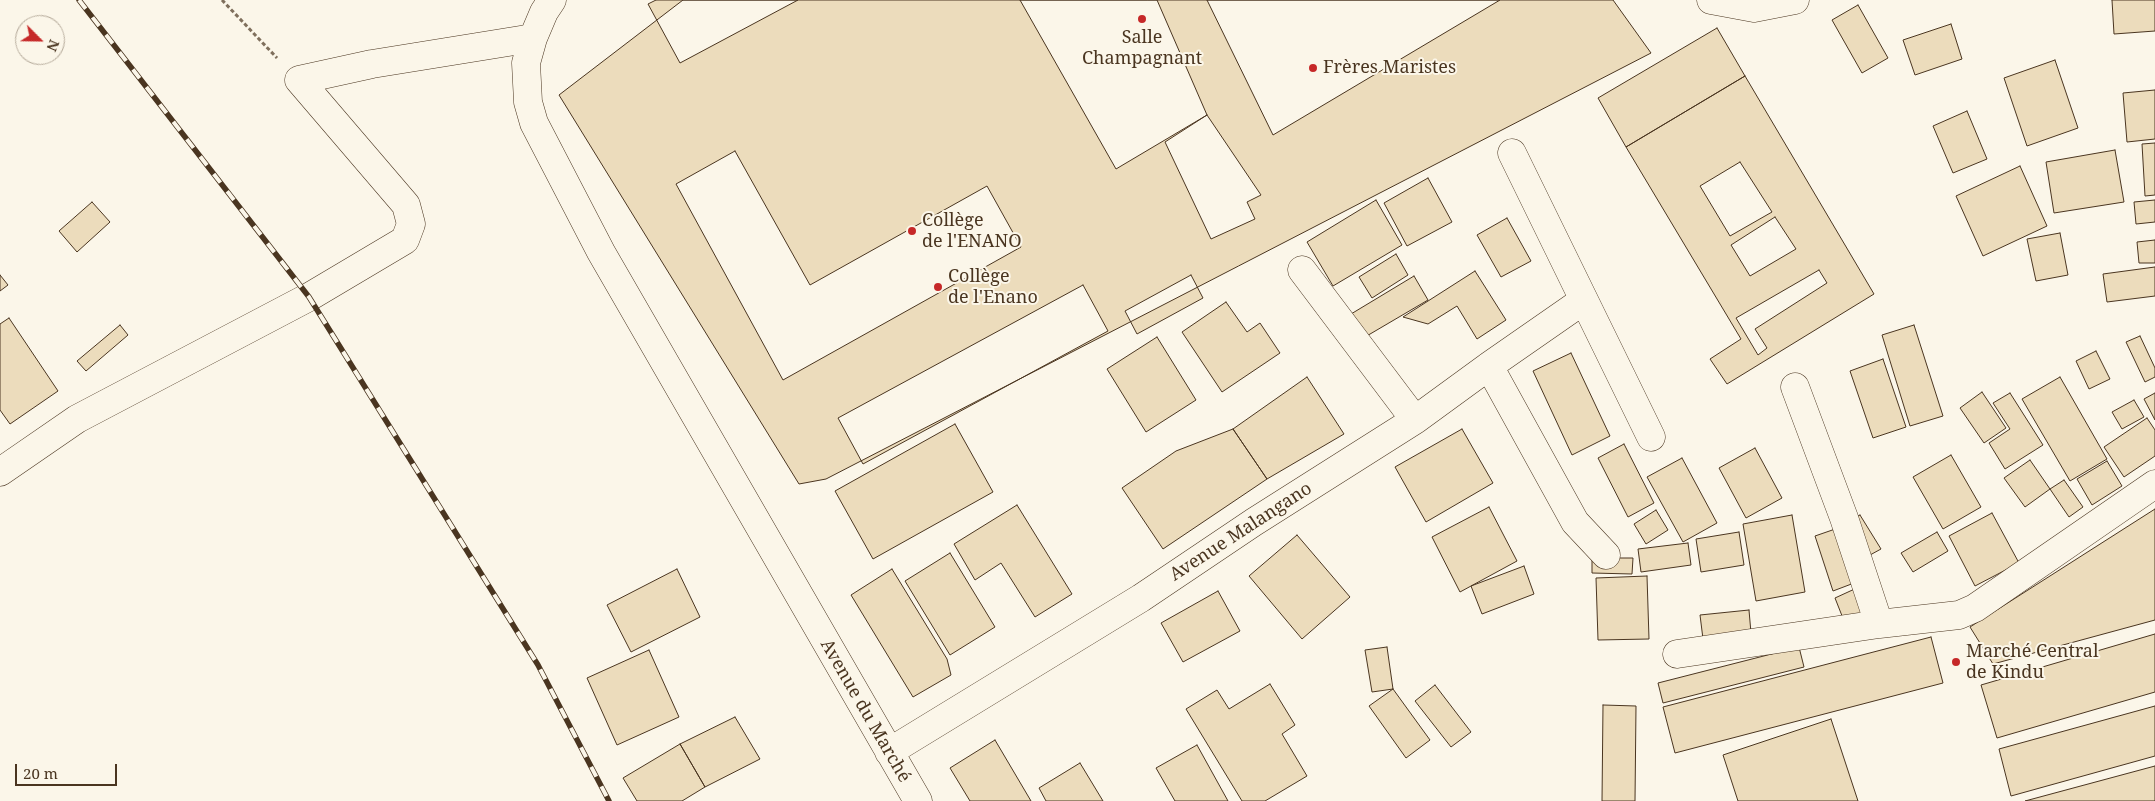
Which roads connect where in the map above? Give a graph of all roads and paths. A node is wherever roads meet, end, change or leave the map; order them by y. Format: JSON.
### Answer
{"nodes":[{"id":1,"x":222,"y":0,"type":"edge"},
{"id":2,"x":552,"y":0,"type":"edge"},
{"id":3,"x":1711,"y":0,"type":"edge"},
{"id":4,"x":1795,"y":0,"type":"edge"},
{"id":5,"x":533,"y":38,"type":"junction"},
{"id":6,"x":299,"y":80,"type":"junction"},
{"id":7,"x":1512,"y":153,"type":"dead end"},
{"id":8,"x":1302,"y":270,"type":"dead end"},
{"id":9,"x":1584,"y":300,"type":"junction"},
{"id":10,"x":1488,"y":366,"type":"junction"},
{"id":11,"x":1795,"y":387,"type":"dead end"},
{"id":12,"x":1415,"y":420,"type":"junction"},
{"id":13,"x":1651,"y":437,"type":"dead end"},
{"id":14,"x":0,"y":472,"type":"edge"},
{"id":15,"x":2155,"y":484,"type":"edge"},
{"id":16,"x":1606,"y":554,"type":"dead end"},
{"id":17,"x":1879,"y":624,"type":"junction"},
{"id":18,"x":1677,"y":654,"type":"dead end"},
{"id":19,"x":889,"y":752,"type":"junction"},
{"id":20,"x":918,"y":801,"type":"edge"}],
"edges":[{"from":1,"to":6,"type":"path"},
{"from":2,"to":5,"type":"street","name":"Avenue du Marché"},
{"from":3,"to":4,"type":"street"},
{"from":5,"to":6,"type":"street"},
{"from":5,"to":19,"type":"street","name":"Avenue du Marché"},
{"from":6,"to":14,"type":"street"},
{"from":7,"to":9,"type":"street"},
{"from":8,"to":12,"type":"street"},
{"from":9,"to":10,"type":"street","name":"Avenue Malangano"},
{"from":9,"to":13,"type":"street"},
{"from":10,"to":12,"type":"street","name":"Avenue Malangano"},
{"from":10,"to":16,"type":"street"},
{"from":11,"to":17,"type":"street"},
{"from":12,"to":19,"type":"street","name":"Avenue Malangano"},
{"from":15,"to":17,"type":"street"},
{"from":17,"to":18,"type":"street"},
{"from":19,"to":20,"type":"street","name":"Avenue du Marché"}]}
